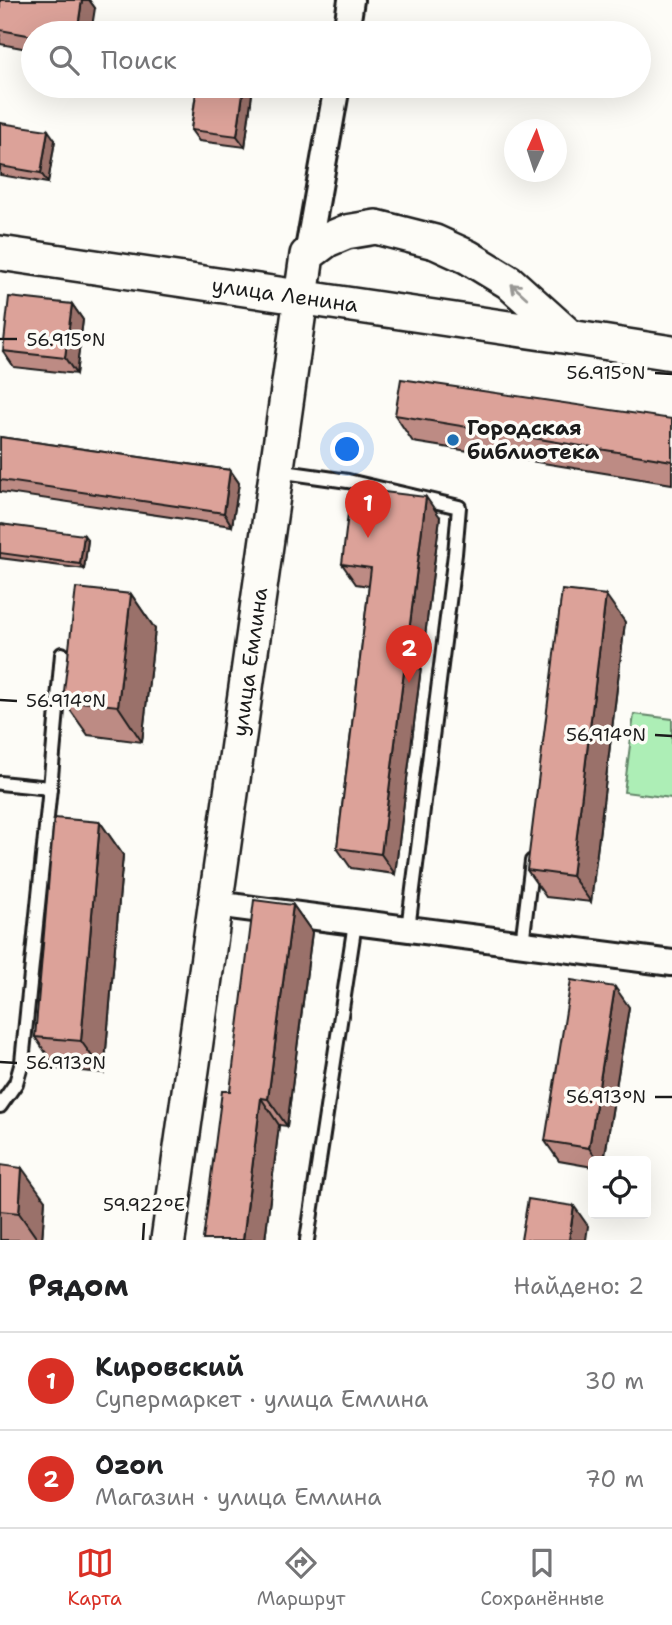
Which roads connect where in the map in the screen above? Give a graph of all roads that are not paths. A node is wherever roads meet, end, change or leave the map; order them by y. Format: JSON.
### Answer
{"nodes":[{"id":1,"x":351,"y":0,"type":"edge"},
{"id":2,"x":348,"y":21,"type":"edge"},
{"id":3,"x":335,"y":98,"type":"edge"},
{"id":4,"x":0,"y":253,"type":"edge"},
{"id":5,"x":307,"y":255,"type":"junction"},
{"id":6,"x":301,"y":297,"type":"junction"},
{"id":7,"x":570,"y":337,"type":"junction"},
{"id":8,"x":672,"y":354,"type":"edge"},
{"id":9,"x":277,"y":471,"type":"junction"},
{"id":10,"x":62,"y":654,"type":"dead end"},
{"id":11,"x":0,"y":783,"type":"edge"},
{"id":12,"x":50,"y":788,"type":"junction"},
{"id":13,"x":533,"y":849,"type":"edge"},
{"id":14,"x":215,"y":904,"type":"junction"},
{"id":15,"x":355,"y":923,"type":"junction"},
{"id":16,"x":408,"y":929,"type":"junction"},
{"id":17,"x":522,"y":944,"type":"junction"},
{"id":18,"x":672,"y":964,"type":"edge"},
{"id":19,"x":0,"y":1107,"type":"edge"},
{"id":20,"x":167,"y":1240,"type":"edge"},
{"id":21,"x":307,"y":1240,"type":"edge"}],
"edges":[{"from":1,"to":2,"type":"street"},
{"from":3,"to":5,"type":"street","name":"улица Емлина"},
{"from":4,"to":6,"type":"street","name":"улица Ленина"},
{"from":5,"to":6,"type":"street","name":"улица Емлина"},
{"from":7,"to":5,"type":"street","name":"улица Ленина","one_way":true},
{"from":6,"to":7,"type":"street","name":"улица Ленина"},
{"from":6,"to":9,"type":"street","name":"улица Емлина"},
{"from":7,"to":8,"type":"street","name":"улица Ленина"},
{"from":9,"to":14,"type":"street","name":"улица Емлина"},
{"from":9,"to":16,"type":"lane"},
{"from":10,"to":12,"type":"lane"},
{"from":11,"to":12,"type":"lane"},
{"from":12,"to":19,"type":"lane"},
{"from":13,"to":17,"type":"lane"},
{"from":14,"to":15,"type":"street"},
{"from":14,"to":20,"type":"street","name":"улица Емлина"},
{"from":15,"to":16,"type":"street"},
{"from":15,"to":21,"type":"lane"},
{"from":16,"to":17,"type":"street"},
{"from":17,"to":18,"type":"street"}]}
